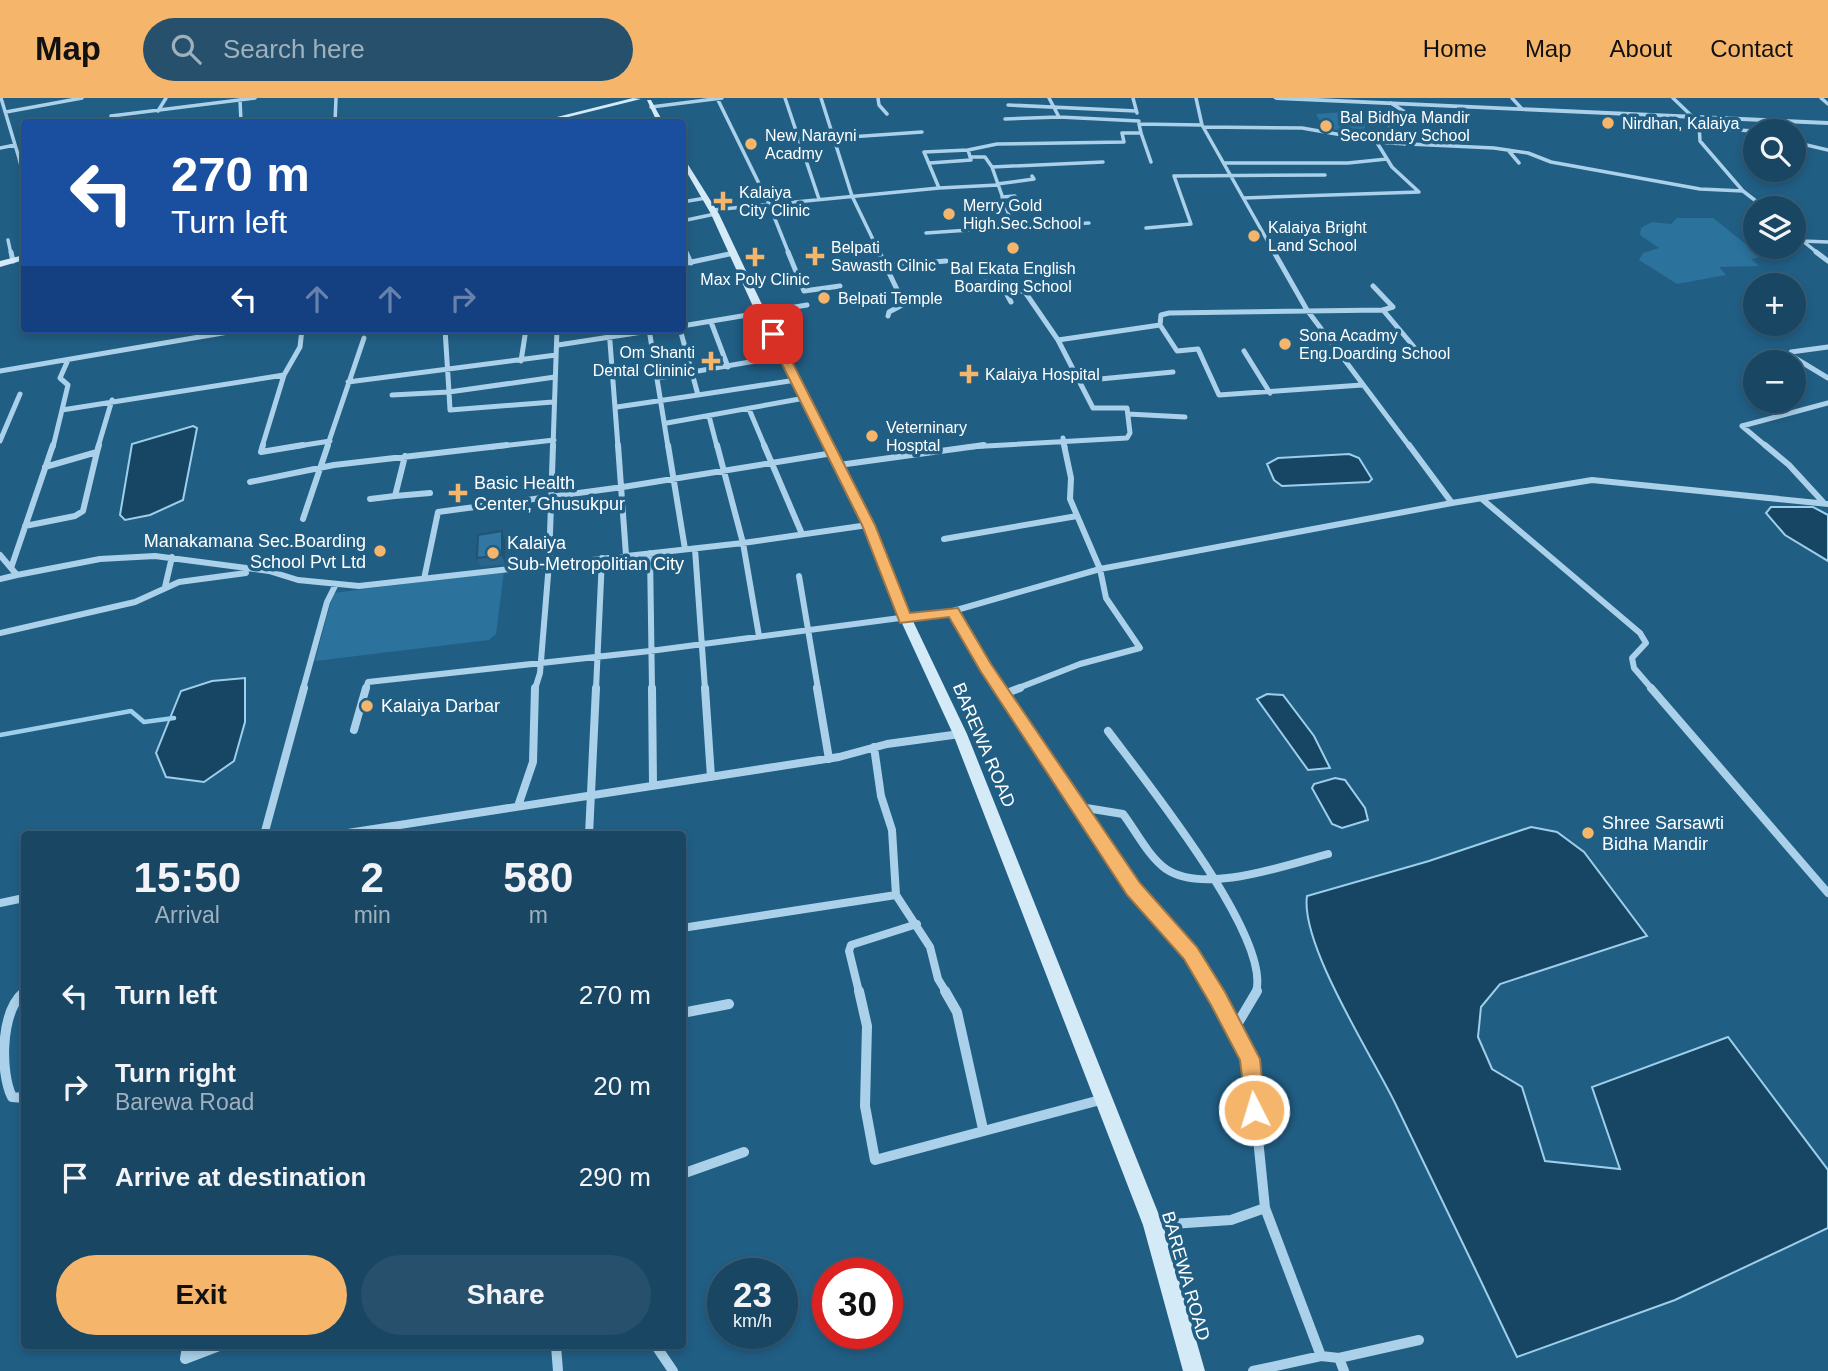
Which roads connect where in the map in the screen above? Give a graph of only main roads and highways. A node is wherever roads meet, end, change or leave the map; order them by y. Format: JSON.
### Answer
{"nodes":[{"id":1,"x":633,"y":99,"type":"edge"},
{"id":2,"x":650,"y":101,"type":"edge"},
{"id":3,"x":565,"y":119,"type":"edge"},
{"id":4,"x":659,"y":119,"type":"edge"},
{"id":5,"x":686,"y":165,"type":"edge"},
{"id":6,"x":21,"y":259,"type":"edge"},
{"id":7,"x":0,"y":264,"type":"edge"},
{"id":8,"x":1194,"y":1371,"type":"edge"}],
"edges":[{"from":1,"to":2,"type":"main road"},
{"from":1,"to":3,"type":"main road"},
{"from":2,"to":4,"type":"main road"},
{"from":5,"to":8,"type":"main road","name":"BAREWA ROAD"},
{"from":6,"to":7,"type":"main road"}]}
